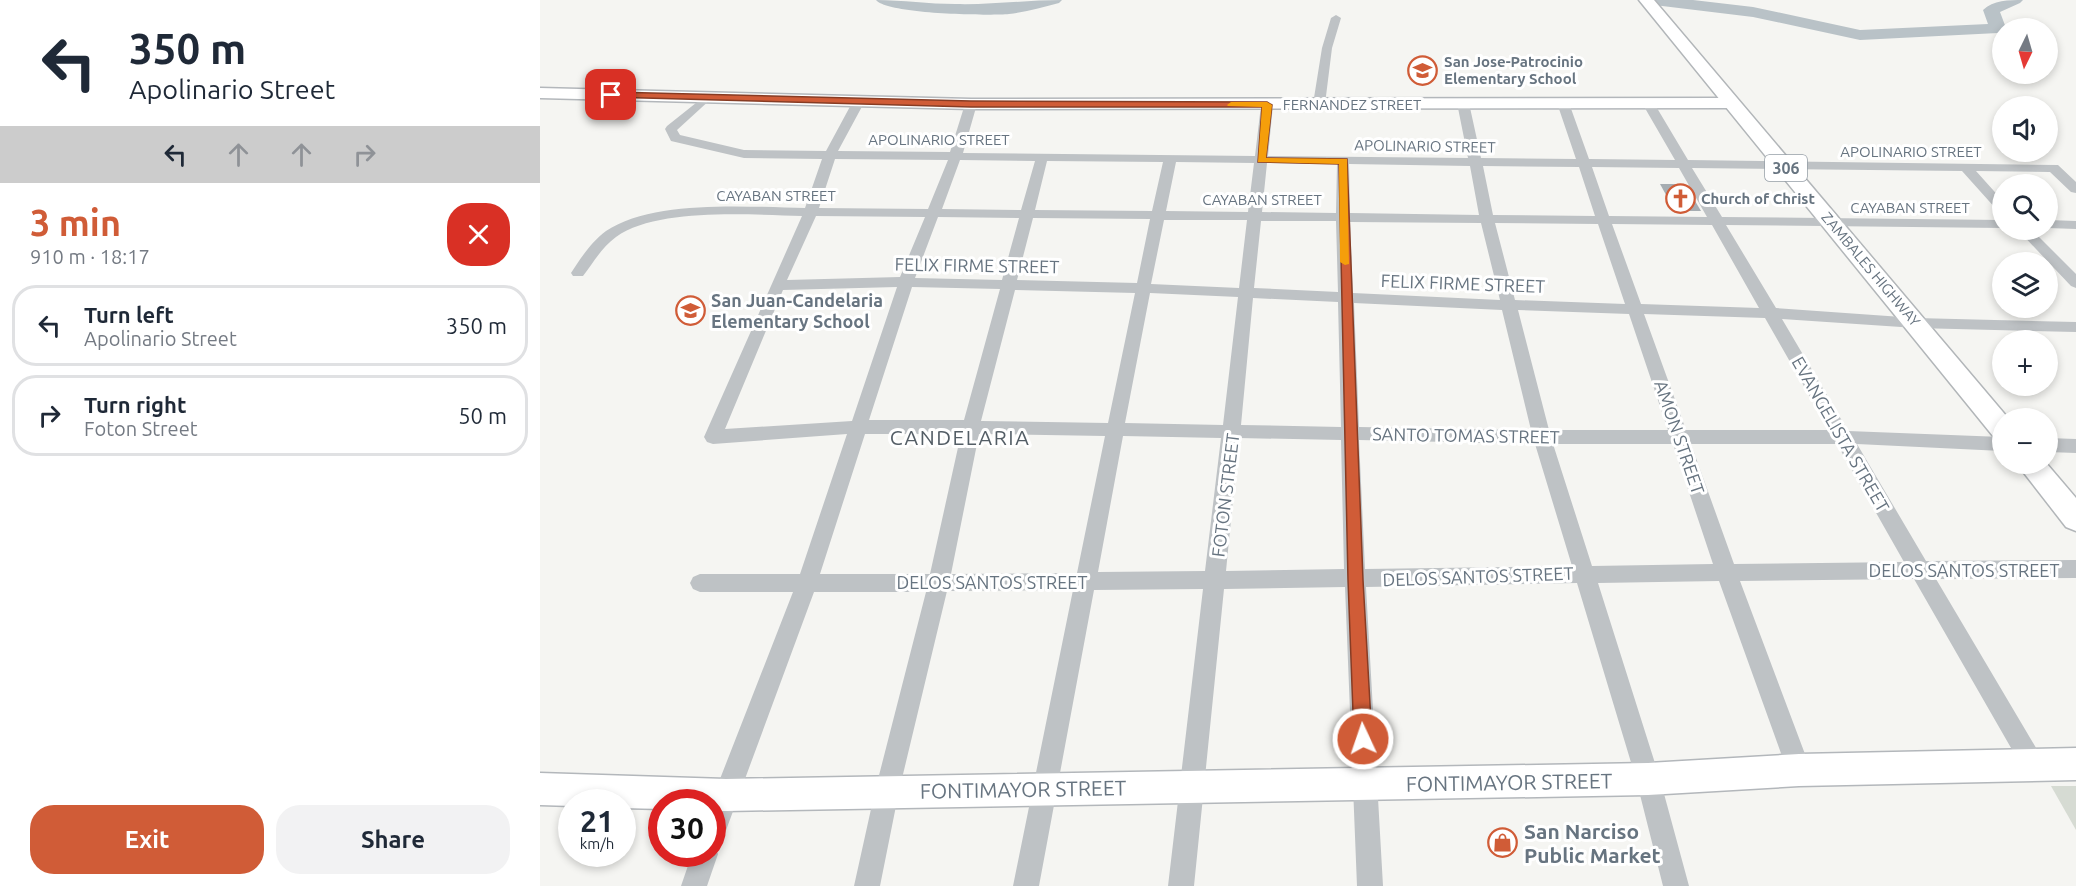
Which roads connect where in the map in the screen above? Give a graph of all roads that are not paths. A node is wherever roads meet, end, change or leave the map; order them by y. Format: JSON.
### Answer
{"nodes":[{"id":1,"x":1650,"y":6,"type":"edge"},
{"id":2,"x":1336,"y":18,"type":"dead end"},
{"id":3,"x":540,"y":93,"type":"edge"},
{"id":4,"x":706,"y":98,"type":"junction"},
{"id":5,"x":859,"y":101,"type":"junction"},
{"id":6,"x":1648,"y":103,"type":"junction"},
{"id":7,"x":1731,"y":103,"type":"junction"},
{"id":8,"x":971,"y":104,"type":"junction"},
{"id":9,"x":1319,"y":104,"type":"junction"},
{"id":10,"x":1463,"y":104,"type":"junction"},
{"id":11,"x":1563,"y":104,"type":"junction"},
{"id":12,"x":1267,"y":105,"type":"junction"},
{"id":13,"x":830,"y":155,"type":"junction"},
{"id":14,"x":956,"y":155,"type":"junction"},
{"id":15,"x":1042,"y":157,"type":"junction"},
{"id":16,"x":1170,"y":159,"type":"junction"},
{"id":17,"x":1261,"y":160,"type":"junction"},
{"id":18,"x":1343,"y":161,"type":"junction"},
{"id":19,"x":1474,"y":163,"type":"junction"},
{"id":20,"x":1585,"y":164,"type":"junction"},
{"id":21,"x":1684,"y":166,"type":"junction"},
{"id":22,"x":1785,"y":167,"type":"junction"},
{"id":23,"x":1965,"y":167,"type":"junction"},
{"id":24,"x":2076,"y":189,"type":"edge"},
{"id":25,"x":1992,"y":196,"type":"edge"},
{"id":26,"x":811,"y":211,"type":"junction"},
{"id":27,"x":931,"y":214,"type":"junction"},
{"id":28,"x":1025,"y":214,"type":"junction"},
{"id":29,"x":1158,"y":214,"type":"junction"},
{"id":30,"x":1255,"y":215,"type":"junction"},
{"id":31,"x":1343,"y":216,"type":"junction"},
{"id":32,"x":1487,"y":218,"type":"junction"},
{"id":33,"x":1605,"y":221,"type":"junction"},
{"id":34,"x":1717,"y":222,"type":"junction"},
{"id":35,"x":1832,"y":223,"type":"junction"},
{"id":36,"x":1992,"y":224,"type":"edge"},
{"id":37,"x":2058,"y":224,"type":"edge"},
{"id":38,"x":2076,"y":225,"type":"edge"},
{"id":39,"x":2035,"y":240,"type":"edge"},
{"id":40,"x":578,"y":273,"type":"dead end"},
{"id":41,"x":906,"y":282,"type":"junction"},
{"id":42,"x":2076,"y":283,"type":"edge"},
{"id":43,"x":1007,"y":284,"type":"junction"},
{"id":44,"x":777,"y":285,"type":"junction"},
{"id":45,"x":1143,"y":288,"type":"junction"},
{"id":46,"x":1248,"y":293,"type":"junction"},
{"id":47,"x":1347,"y":298,"type":"junction"},
{"id":48,"x":1510,"y":305,"type":"junction"},
{"id":49,"x":1636,"y":309,"type":"junction"},
{"id":50,"x":1770,"y":313,"type":"junction"},
{"id":51,"x":1916,"y":323,"type":"junction"},
{"id":52,"x":2076,"y":327,"type":"edge"},
{"id":53,"x":1992,"y":417,"type":"edge"},
{"id":54,"x":971,"y":427,"type":"junction"},
{"id":55,"x":857,"y":428,"type":"junction"},
{"id":56,"x":1116,"y":430,"type":"junction"},
{"id":57,"x":1233,"y":432,"type":"junction"},
{"id":58,"x":1352,"y":433,"type":"junction"},
{"id":59,"x":1542,"y":436,"type":"junction"},
{"id":60,"x":1680,"y":437,"type":"junction"},
{"id":61,"x":1842,"y":437,"type":"junction"},
{"id":62,"x":1992,"y":444,"type":"edge"},
{"id":63,"x":2058,"y":445,"type":"edge"},
{"id":64,"x":2076,"y":446,"type":"edge"},
{"id":65,"x":2039,"y":474,"type":"edge"},
{"id":66,"x":2076,"y":519,"type":"edge"},
{"id":67,"x":1920,"y":570,"type":"junction"},
{"id":68,"x":2076,"y":570,"type":"edge"},
{"id":69,"x":1726,"y":571,"type":"junction"},
{"id":70,"x":1583,"y":573,"type":"junction"},
{"id":71,"x":1355,"y":580,"type":"junction"},
{"id":72,"x":939,"y":581,"type":"junction"},
{"id":73,"x":1086,"y":581,"type":"junction"},
{"id":74,"x":1215,"y":581,"type":"junction"},
{"id":75,"x":700,"y":583,"type":"dead end"},
{"id":76,"x":807,"y":583,"type":"junction"},
{"id":77,"x":2076,"y":764,"type":"edge"},
{"id":78,"x":2034,"y":766,"type":"junction"},
{"id":79,"x":1799,"y":770,"type":"junction"},
{"id":80,"x":1648,"y":779,"type":"junction"},
{"id":81,"x":1365,"y":784,"type":"junction"},
{"id":82,"x":1192,"y":787,"type":"junction"},
{"id":83,"x":540,"y":789,"type":"edge"},
{"id":84,"x":1046,"y":789,"type":"junction"},
{"id":85,"x":887,"y":791,"type":"junction"},
{"id":86,"x":648,"y":792,"type":"edge"},
{"id":87,"x":726,"y":795,"type":"joint"},
{"id":88,"x":701,"y":867,"type":"edge"},
{"id":89,"x":694,"y":886,"type":"edge"},
{"id":90,"x":867,"y":886,"type":"edge"},
{"id":91,"x":1026,"y":886,"type":"edge"},
{"id":92,"x":1182,"y":886,"type":"edge"},
{"id":93,"x":1370,"y":886,"type":"edge"},
{"id":94,"x":1676,"y":886,"type":"edge"}],
"edges":[{"from":1,"to":7,"type":"main road","name":"ZAMBALES HIGHWAY","number":"306"},
{"from":2,"to":9,"type":"street"},
{"from":3,"to":4,"type":"street","name":"FERNANDEZ STREET"},
{"from":4,"to":5,"type":"street","name":"FERNANDEZ STREET"},
{"from":4,"to":13,"type":"street","name":"APOLINARIO STREET"},
{"from":5,"to":8,"type":"street","name":"FERNANDEZ STREET"},
{"from":5,"to":13,"type":"street"},
{"from":6,"to":7,"type":"street","name":"FERNANDEZ STREET"},
{"from":6,"to":11,"type":"street","name":"FERNANDEZ STREET"},
{"from":6,"to":21,"type":"street","name":"EVANGELISTA STREET"},
{"from":7,"to":22,"type":"main road","name":"ZAMBALES HIGHWAY","number":"306"},
{"from":8,"to":12,"type":"street","name":"FERNANDEZ STREET"},
{"from":8,"to":14,"type":"street"},
{"from":9,"to":10,"type":"street","name":"FERNANDEZ STREET"},
{"from":9,"to":12,"type":"street","name":"FERNANDEZ STREET"},
{"from":10,"to":11,"type":"street","name":"FERNANDEZ STREET"},
{"from":10,"to":19,"type":"street"},
{"from":11,"to":20,"type":"street","name":"AMON STREET"},
{"from":12,"to":17,"type":"street","name":"FOTON STREET"},
{"from":13,"to":14,"type":"street","name":"APOLINARIO STREET"},
{"from":13,"to":26,"type":"street"},
{"from":14,"to":15,"type":"street","name":"APOLINARIO STREET"},
{"from":14,"to":27,"type":"street"},
{"from":15,"to":16,"type":"street","name":"APOLINARIO STREET"},
{"from":15,"to":28,"type":"street"},
{"from":16,"to":17,"type":"street","name":"APOLINARIO STREET"},
{"from":16,"to":29,"type":"street"},
{"from":17,"to":18,"type":"street","name":"APOLINARIO STREET"},
{"from":17,"to":30,"type":"street","name":"FOTON STREET"},
{"from":18,"to":19,"type":"street","name":"APOLINARIO STREET"},
{"from":18,"to":31,"type":"street"},
{"from":19,"to":20,"type":"street","name":"APOLINARIO STREET"},
{"from":19,"to":32,"type":"street"},
{"from":20,"to":21,"type":"street","name":"APOLINARIO STREET"},
{"from":20,"to":33,"type":"street","name":"AMON STREET"},
{"from":21,"to":22,"type":"street","name":"APOLINARIO STREET"},
{"from":21,"to":34,"type":"street","name":"EVANGELISTA STREET"},
{"from":22,"to":23,"type":"street","name":"APOLINARIO STREET"},
{"from":22,"to":35,"type":"main road","name":"ZAMBALES HIGHWAY","number":"306"},
{"from":23,"to":24,"type":"street","name":"APOLINARIO STREET"},
{"from":23,"to":25,"type":"street"},
{"from":26,"to":27,"type":"street","name":"CAYABAN STREET"},
{"from":26,"to":40,"type":"street","name":"CAYABAN STREET"},
{"from":26,"to":44,"type":"street"},
{"from":27,"to":28,"type":"street","name":"CAYABAN STREET"},
{"from":27,"to":41,"type":"street"},
{"from":28,"to":29,"type":"street","name":"CAYABAN STREET"},
{"from":28,"to":43,"type":"street"},
{"from":29,"to":30,"type":"street","name":"CAYABAN STREET"},
{"from":29,"to":45,"type":"street"},
{"from":30,"to":31,"type":"street","name":"CAYABAN STREET"},
{"from":30,"to":46,"type":"street","name":"FOTON STREET"},
{"from":31,"to":32,"type":"street","name":"CAYABAN STREET"},
{"from":31,"to":47,"type":"street"},
{"from":32,"to":33,"type":"street","name":"CAYABAN STREET"},
{"from":32,"to":48,"type":"street"},
{"from":33,"to":34,"type":"street","name":"CAYABAN STREET"},
{"from":33,"to":49,"type":"street","name":"AMON STREET"},
{"from":34,"to":35,"type":"street","name":"CAYABAN STREET"},
{"from":34,"to":50,"type":"street","name":"EVANGELISTA STREET"},
{"from":35,"to":36,"type":"street","name":"CAYABAN STREET"},
{"from":35,"to":51,"type":"main road","name":"ZAMBALES HIGHWAY","number":"306"},
{"from":37,"to":38,"type":"street"},
{"from":39,"to":42,"type":"street"},
{"from":41,"to":43,"type":"street","name":"FELIX FIRME STREET"},
{"from":41,"to":44,"type":"street","name":"FELIX FIRME STREET"},
{"from":41,"to":55,"type":"street"},
{"from":43,"to":45,"type":"street","name":"FELIX FIRME STREET"},
{"from":43,"to":54,"type":"street"},
{"from":44,"to":55,"type":"street","name":"SANTO TOMAS STREET"},
{"from":45,"to":46,"type":"street","name":"FELIX FIRME STREET"},
{"from":45,"to":56,"type":"street"},
{"from":46,"to":47,"type":"street","name":"FELIX FIRME STREET"},
{"from":46,"to":57,"type":"street","name":"FOTON STREET"},
{"from":47,"to":48,"type":"street","name":"FELIX FIRME STREET"},
{"from":47,"to":58,"type":"street"},
{"from":48,"to":49,"type":"street","name":"FELIX FIRME STREET"},
{"from":48,"to":59,"type":"street"},
{"from":49,"to":50,"type":"street","name":"FELIX FIRME STREET"},
{"from":49,"to":60,"type":"street","name":"AMON STREET"},
{"from":50,"to":51,"type":"street","name":"FELIX FIRME STREET"},
{"from":50,"to":61,"type":"street","name":"EVANGELISTA STREET"},
{"from":51,"to":52,"type":"street","name":"FELIX FIRME STREET"},
{"from":51,"to":53,"type":"main road","name":"ZAMBALES HIGHWAY","number":"306"},
{"from":54,"to":55,"type":"street","name":"SANTO TOMAS STREET"},
{"from":54,"to":56,"type":"street","name":"SANTO TOMAS STREET"},
{"from":54,"to":72,"type":"street"},
{"from":55,"to":76,"type":"street"},
{"from":56,"to":57,"type":"street","name":"SANTO TOMAS STREET"},
{"from":56,"to":73,"type":"street"},
{"from":57,"to":58,"type":"street","name":"SANTO TOMAS STREET"},
{"from":57,"to":74,"type":"street","name":"FOTON STREET"},
{"from":58,"to":59,"type":"street","name":"SANTO TOMAS STREET"},
{"from":58,"to":71,"type":"street"},
{"from":59,"to":60,"type":"street","name":"SANTO TOMAS STREET"},
{"from":59,"to":70,"type":"street"},
{"from":60,"to":61,"type":"street","name":"SANTO TOMAS STREET"},
{"from":60,"to":69,"type":"street","name":"AMON STREET"},
{"from":61,"to":62,"type":"street","name":"SANTO TOMAS STREET"},
{"from":61,"to":67,"type":"street","name":"EVANGELISTA STREET"},
{"from":63,"to":64,"type":"street"},
{"from":65,"to":66,"type":"main road"},
{"from":67,"to":68,"type":"street","name":"DELOS SANTOS STREET"},
{"from":67,"to":69,"type":"street","name":"DELOS SANTOS STREET"},
{"from":67,"to":78,"type":"street","name":"EVANGELISTA STREET"},
{"from":69,"to":70,"type":"street","name":"DELOS SANTOS STREET"},
{"from":69,"to":79,"type":"street","name":"AMON STREET"},
{"from":70,"to":71,"type":"street","name":"DELOS SANTOS STREET"},
{"from":70,"to":80,"type":"street"},
{"from":71,"to":74,"type":"street","name":"DELOS SANTOS STREET"},
{"from":71,"to":81,"type":"street"},
{"from":72,"to":73,"type":"street","name":"DELOS SANTOS STREET"},
{"from":72,"to":76,"type":"street","name":"DELOS SANTOS STREET"},
{"from":72,"to":85,"type":"street"},
{"from":73,"to":74,"type":"street","name":"DELOS SANTOS STREET"},
{"from":73,"to":84,"type":"street"},
{"from":74,"to":82,"type":"street","name":"FOTON STREET"},
{"from":75,"to":76,"type":"street","name":"DELOS SANTOS STREET"},
{"from":76,"to":87,"type":"street"},
{"from":77,"to":78,"type":"street","name":"FONTIMAYOR STREET"},
{"from":78,"to":79,"type":"street","name":"FONTIMAYOR STREET"},
{"from":79,"to":80,"type":"street","name":"FONTIMAYOR STREET"},
{"from":80,"to":81,"type":"street","name":"FONTIMAYOR STREET"},
{"from":80,"to":94,"type":"street"},
{"from":81,"to":82,"type":"street","name":"FONTIMAYOR STREET"},
{"from":81,"to":93,"type":"street"},
{"from":82,"to":84,"type":"street","name":"FONTIMAYOR STREET"},
{"from":82,"to":92,"type":"street","name":"FOTON STREET"},
{"from":83,"to":86,"type":"street","name":"FONTIMAYOR STREET"},
{"from":84,"to":85,"type":"street","name":"FONTIMAYOR STREET"},
{"from":84,"to":91,"type":"street"},
{"from":85,"to":87,"type":"street","name":"FONTIMAYOR STREET"},
{"from":85,"to":90,"type":"street"},
{"from":88,"to":89,"type":"street"}]}
